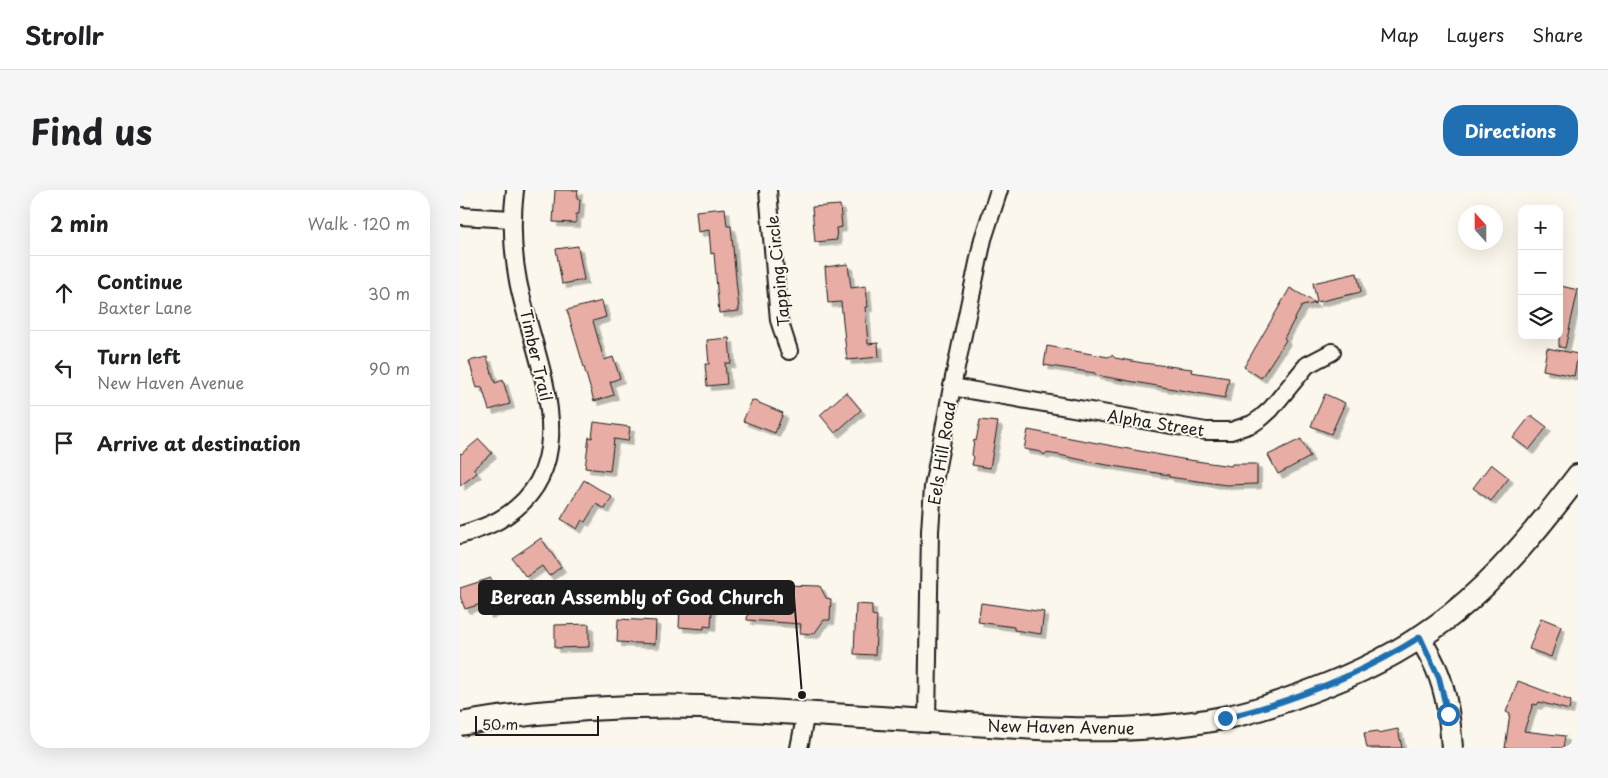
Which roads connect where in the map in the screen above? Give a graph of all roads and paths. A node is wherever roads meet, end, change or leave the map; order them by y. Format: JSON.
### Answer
{"nodes":[{"id":1,"x":515,"y":190,"type":"edge"},
{"id":2,"x":768,"y":190,"type":"edge"},
{"id":3,"x":998,"y":190,"type":"edge"},
{"id":4,"x":460,"y":216,"type":"edge"},
{"id":5,"x":512,"y":219,"type":"junction"},
{"id":6,"x":789,"y":351,"type":"dead end"},
{"id":7,"x":1332,"y":352,"type":"dead end"},
{"id":8,"x":952,"y":387,"type":"junction"},
{"id":9,"x":1578,"y":476,"type":"edge"},
{"id":10,"x":460,"y":535,"type":"edge"},
{"id":11,"x":1420,"y":637,"type":"junction"},
{"id":12,"x":806,"y":713,"type":"junction"},
{"id":13,"x":927,"y":721,"type":"junction"},
{"id":14,"x":460,"y":724,"type":"edge"},
{"id":15,"x":799,"y":748,"type":"edge"},
{"id":16,"x":1452,"y":748,"type":"edge"}],
"edges":[{"from":1,"to":5,"type":"street","name":"Timber Trail"},
{"from":2,"to":6,"type":"street","name":"Tapping Circle"},
{"from":3,"to":8,"type":"street","name":"Eels Hill Road"},
{"from":4,"to":5,"type":"street"},
{"from":5,"to":10,"type":"street","name":"Timber Trail"},
{"from":7,"to":8,"type":"street","name":"Alpha Street"},
{"from":8,"to":13,"type":"street","name":"Eels Hill Road"},
{"from":9,"to":11,"type":"main road","name":"New Haven Avenue"},
{"from":11,"to":13,"type":"main road","name":"New Haven Avenue"},
{"from":11,"to":16,"type":"street"},
{"from":12,"to":13,"type":"main road","name":"New Haven Avenue"},
{"from":12,"to":14,"type":"main road","name":"New Haven Avenue"},
{"from":12,"to":15,"type":"street"}]}
